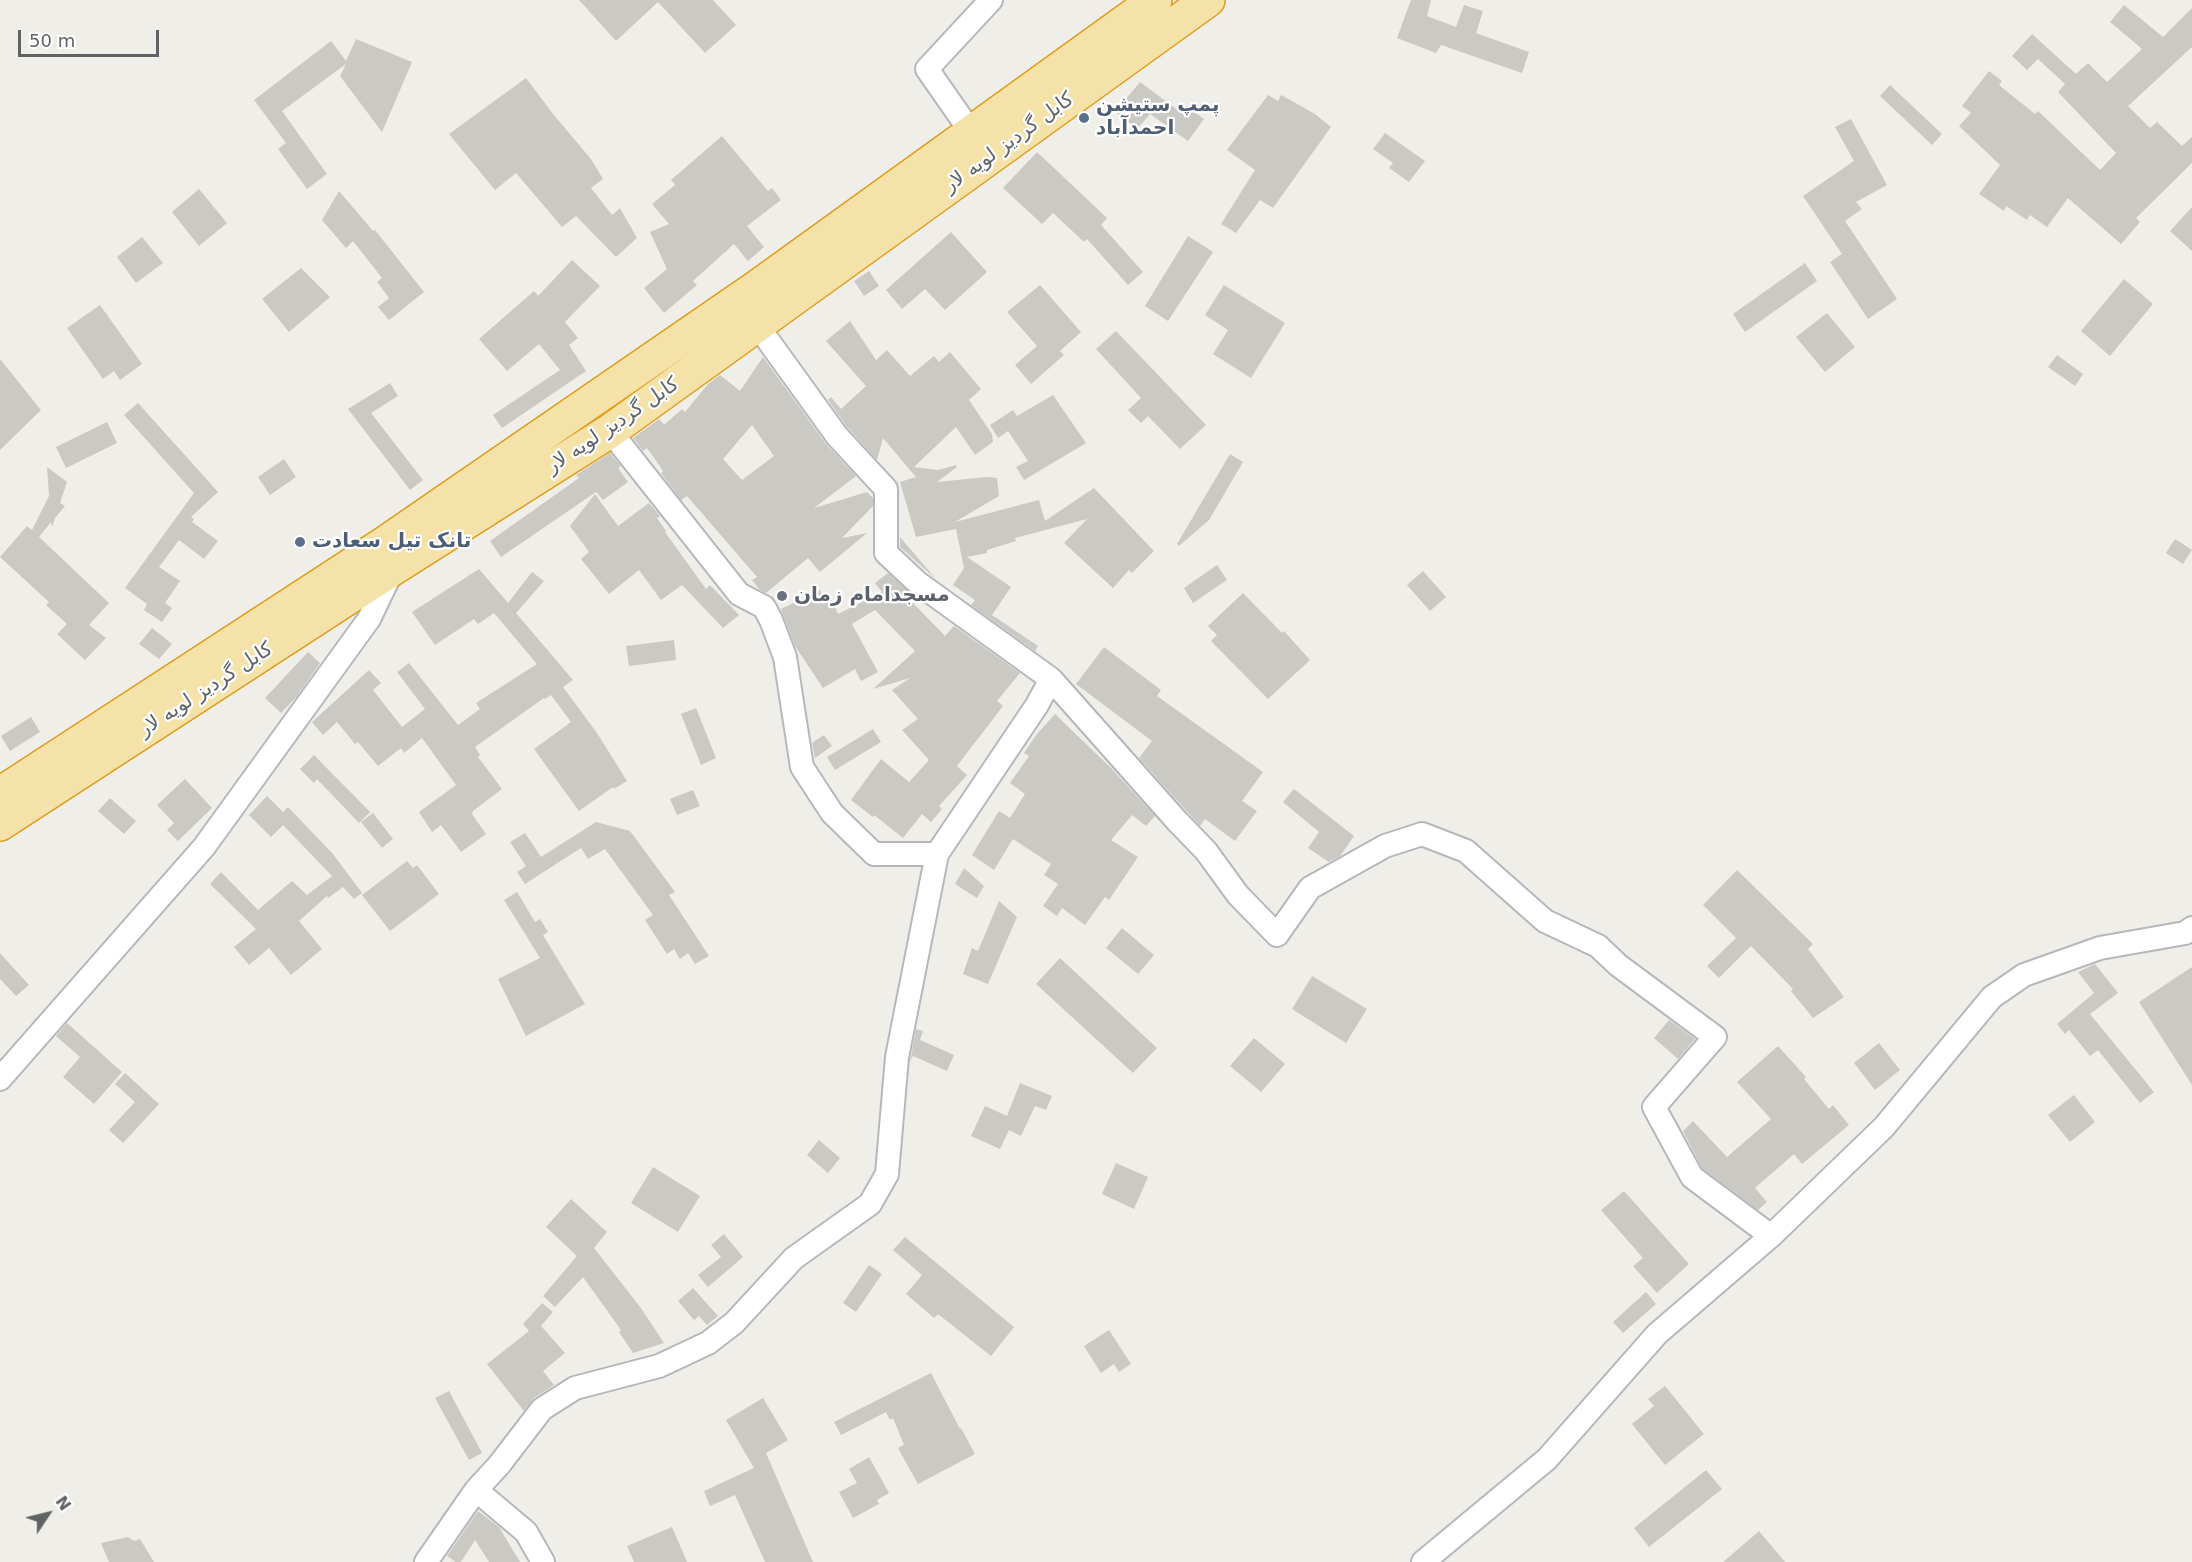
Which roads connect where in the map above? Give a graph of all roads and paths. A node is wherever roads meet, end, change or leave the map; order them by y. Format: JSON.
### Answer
{"nodes":[{"id":1,"x":991,"y":0,"type":"edge"},
{"id":2,"x":1155,"y":0,"type":"edge"},
{"id":3,"x":1208,"y":0,"type":"edge"},
{"id":4,"x":972,"y":132,"type":"junction"},
{"id":5,"x":757,"y":325,"type":"junction"},
{"id":6,"x":610,"y":431,"type":"junction"},
{"id":7,"x":394,"y":568,"type":"junction"},
{"id":8,"x":1050,"y":679,"type":"junction"},
{"id":9,"x":0,"y":794,"type":"edge"},
{"id":10,"x":0,"y":824,"type":"edge"},
{"id":11,"x":937,"y":855,"type":"junction"},
{"id":12,"x":2192,"y":928,"type":"edge"},
{"id":13,"x":0,"y":1079,"type":"edge"},
{"id":14,"x":1771,"y":1236,"type":"junction"},
{"id":15,"x":476,"y":1490,"type":"junction"},
{"id":16,"x":426,"y":1562,"type":"edge"},
{"id":17,"x":543,"y":1562,"type":"edge"},
{"id":18,"x":1423,"y":1562,"type":"edge"}],
"edges":[{"from":1,"to":4,"type":"street"},
{"from":2,"to":4,"type":"highway","name":"کابل گردیز لویه لار"},
{"from":3,"to":5,"type":"highway","name":"کابل گردیز لویه لار"},
{"from":4,"to":9,"type":"highway","name":"کابل گردیز لویه لار"},
{"from":5,"to":6,"type":"highway","name":"کابل گردیز لویه لار"},
{"from":5,"to":8,"type":"street"},
{"from":6,"to":7,"type":"highway","name":"کابل گردیز لویه لار"},
{"from":6,"to":11,"type":"street"},
{"from":7,"to":10,"type":"highway","name":"کابل گردیز لویه لار"},
{"from":7,"to":13,"type":"street"},
{"from":8,"to":11,"type":"street"},
{"from":8,"to":14,"type":"street"},
{"from":11,"to":15,"type":"street"},
{"from":12,"to":14,"type":"street"},
{"from":14,"to":18,"type":"street"},
{"from":15,"to":16,"type":"street"},
{"from":15,"to":17,"type":"street"}]}
